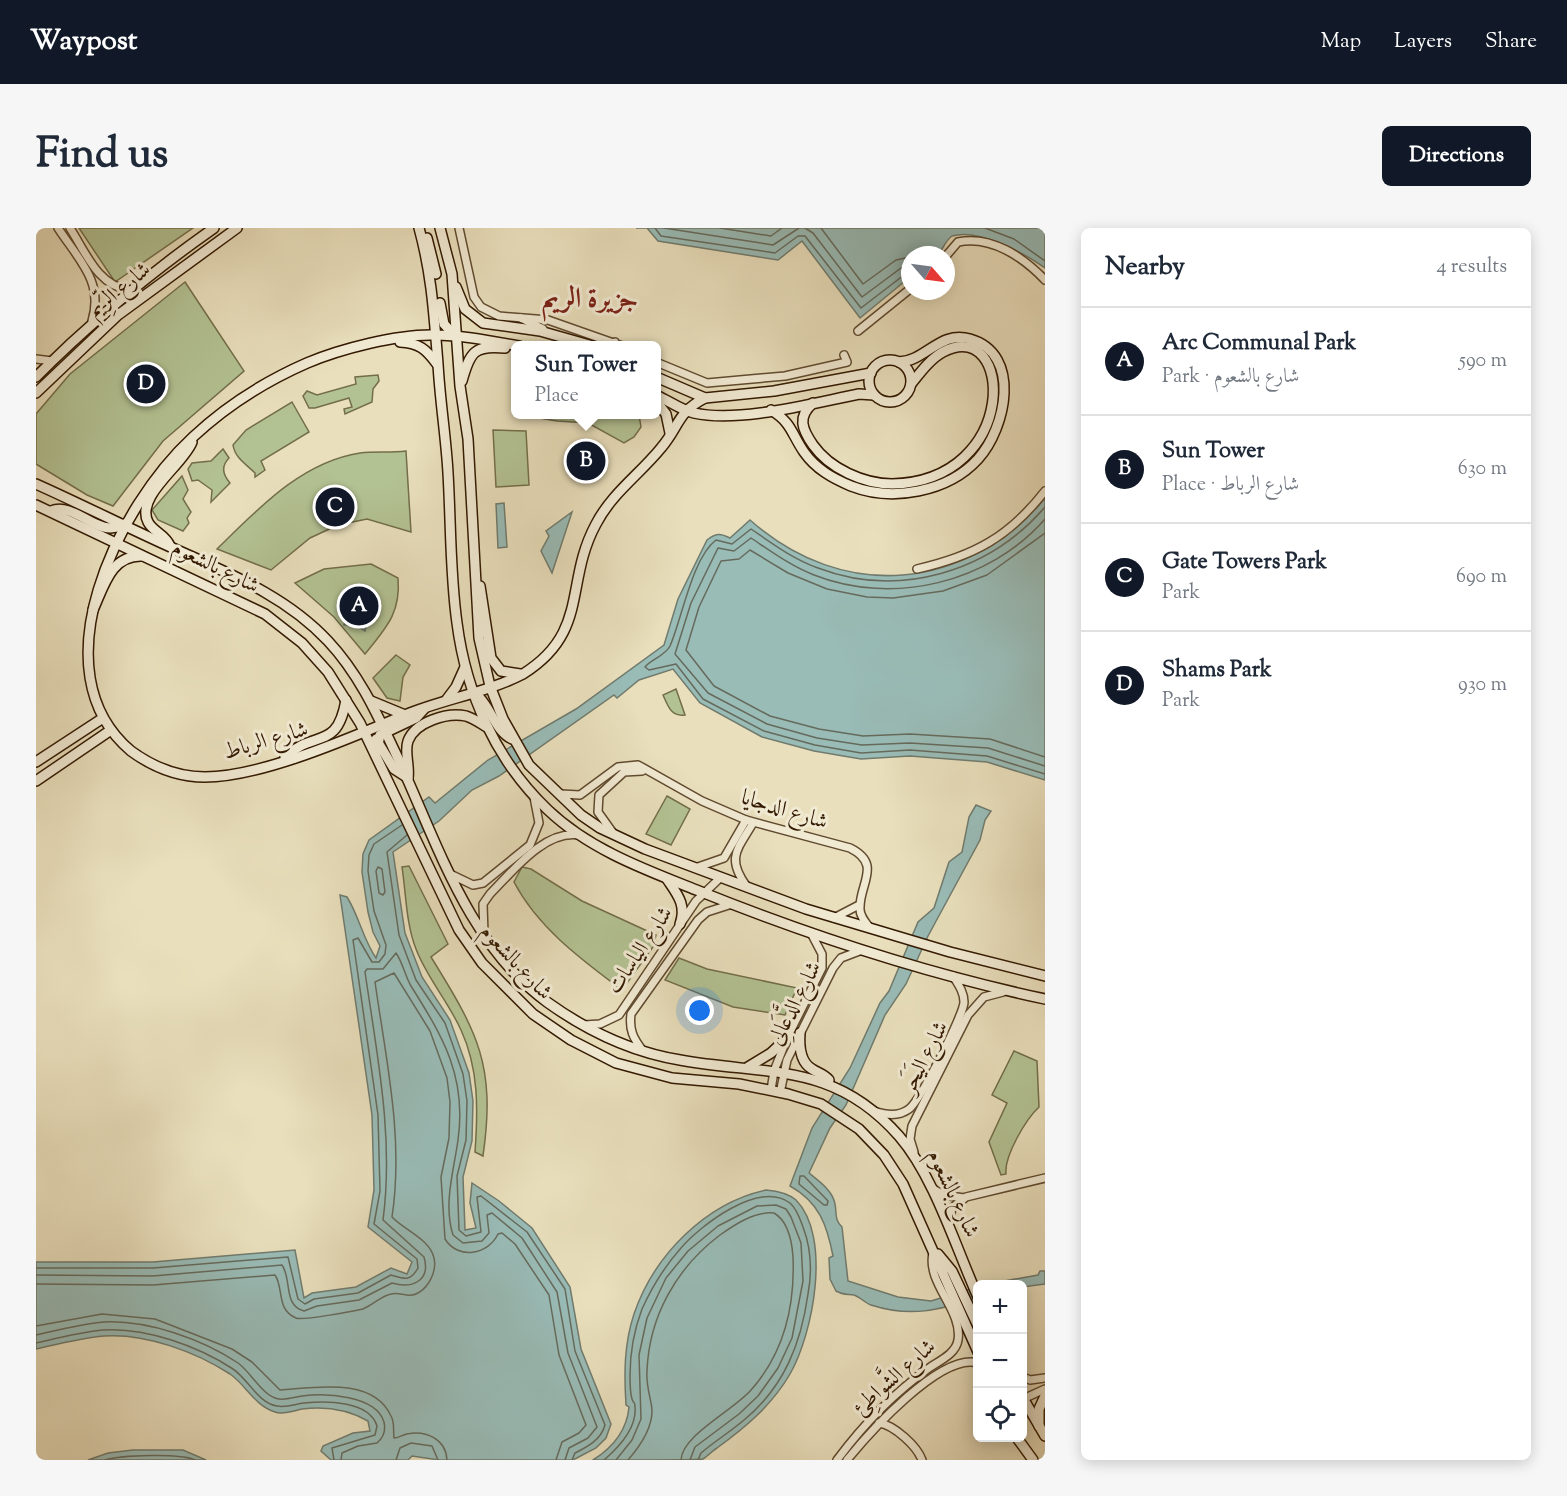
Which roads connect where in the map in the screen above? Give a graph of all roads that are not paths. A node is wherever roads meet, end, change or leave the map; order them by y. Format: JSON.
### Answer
{"nodes":[{"id":1,"x":58,"y":228,"type":"edge"},
{"id":2,"x":70,"y":228,"type":"edge"},
{"id":3,"x":214,"y":228,"type":"edge"},
{"id":4,"x":237,"y":228,"type":"edge"},
{"id":5,"x":419,"y":228,"type":"edge"},
{"id":6,"x":440,"y":228,"type":"edge"},
{"id":7,"x":459,"y":228,"type":"edge"},
{"id":8,"x":955,"y":246,"type":"edge"},
{"id":9,"x":98,"y":272,"type":"junction"},
{"id":10,"x":452,"y":274,"type":"junction"},
{"id":11,"x":89,"y":277,"type":"junction"},
{"id":12,"x":1045,"y":280,"type":"edge"},
{"id":13,"x":129,"y":291,"type":"junction"},
{"id":14,"x":901,"y":296,"type":"edge"},
{"id":15,"x":517,"y":316,"type":"junction"},
{"id":16,"x":92,"y":321,"type":"junction"},
{"id":17,"x":858,"y":331,"type":"dead end"},
{"id":18,"x":436,"y":334,"type":"junction"},
{"id":19,"x":554,"y":334,"type":"junction"},
{"id":20,"x":456,"y":337,"type":"junction"},
{"id":21,"x":579,"y":341,"type":"edge"},
{"id":22,"x":610,"y":341,"type":"edge"},
{"id":23,"x":382,"y":342,"type":"junction"},
{"id":24,"x":511,"y":344,"type":"edge"},
{"id":25,"x":511,"y":349,"type":"edge"},
{"id":26,"x":842,"y":358,"type":"dead end"},
{"id":27,"x":36,"y":359,"type":"edge"},
{"id":28,"x":52,"y":361,"type":"junction"},
{"id":29,"x":673,"y":361,"type":"dead end"},
{"id":30,"x":899,"y":362,"type":"junction"},
{"id":31,"x":661,"y":364,"type":"edge"},
{"id":32,"x":438,"y":366,"type":"junction"},
{"id":33,"x":670,"y":369,"type":"junction"},
{"id":34,"x":802,"y":372,"type":"junction"},
{"id":35,"x":871,"y":373,"type":"junction"},
{"id":36,"x":36,"y":377,"type":"edge"},
{"id":37,"x":661,"y":379,"type":"edge"},
{"id":38,"x":911,"y":384,"type":"junction"},
{"id":39,"x":460,"y":386,"type":"junction"},
{"id":40,"x":803,"y":386,"type":"junction"},
{"id":41,"x":36,"y":393,"type":"edge"},
{"id":42,"x":874,"y":395,"type":"junction"},
{"id":43,"x":661,"y":397,"type":"edge"},
{"id":44,"x":705,"y":398,"type":"junction"},
{"id":45,"x":813,"y":403,"type":"junction"},
{"id":46,"x":661,"y":407,"type":"edge"},
{"id":47,"x":685,"y":410,"type":"junction"},
{"id":48,"x":771,"y":410,"type":"junction"},
{"id":49,"x":670,"y":433,"type":"junction"},
{"id":50,"x":194,"y":436,"type":"junction"},
{"id":51,"x":36,"y":484,"type":"edge"},
{"id":52,"x":1045,"y":490,"type":"edge"},
{"id":53,"x":36,"y":505,"type":"edge"},
{"id":54,"x":51,"y":511,"type":"junction"},
{"id":55,"x":124,"y":524,"type":"junction"},
{"id":56,"x":115,"y":542,"type":"junction"},
{"id":57,"x":170,"y":546,"type":"junction"},
{"id":58,"x":148,"y":557,"type":"junction"},
{"id":59,"x":917,"y":568,"type":"dead end"},
{"id":60,"x":473,"y":572,"type":"junction"},
{"id":61,"x":83,"y":634,"type":"junction"},
{"id":62,"x":465,"y":668,"type":"junction"},
{"id":63,"x":523,"y":674,"type":"junction"},
{"id":64,"x":491,"y":689,"type":"junction"},
{"id":65,"x":473,"y":692,"type":"junction"},
{"id":66,"x":346,"y":700,"type":"junction"},
{"id":67,"x":483,"y":700,"type":"junction"},
{"id":68,"x":370,"y":701,"type":"junction"},
{"id":69,"x":445,"y":701,"type":"junction"},
{"id":70,"x":425,"y":707,"type":"junction"},
{"id":71,"x":405,"y":715,"type":"junction"},
{"id":72,"x":481,"y":715,"type":"junction"},
{"id":73,"x":100,"y":720,"type":"junction"},
{"id":74,"x":487,"y":727,"type":"junction"},
{"id":75,"x":384,"y":728,"type":"junction"},
{"id":76,"x":108,"y":732,"type":"junction"},
{"id":77,"x":364,"y":732,"type":"junction"},
{"id":78,"x":378,"y":740,"type":"junction"},
{"id":79,"x":514,"y":740,"type":"junction"},
{"id":80,"x":377,"y":760,"type":"junction"},
{"id":81,"x":36,"y":762,"type":"edge"},
{"id":82,"x":280,"y":762,"type":"junction"},
{"id":83,"x":652,"y":773,"type":"junction"},
{"id":84,"x":408,"y":778,"type":"junction"},
{"id":85,"x":36,"y":781,"type":"edge"},
{"id":86,"x":553,"y":790,"type":"junction"},
{"id":87,"x":534,"y":797,"type":"junction"},
{"id":88,"x":749,"y":821,"type":"junction"},
{"id":89,"x":536,"y":835,"type":"junction"},
{"id":90,"x":615,"y":835,"type":"junction"},
{"id":91,"x":580,"y":836,"type":"junction"},
{"id":92,"x":545,"y":842,"type":"junction"},
{"id":93,"x":694,"y":868,"type":"junction"},
{"id":94,"x":450,"y":874,"type":"junction"},
{"id":95,"x":720,"y":878,"type":"junction"},
{"id":96,"x":667,"y":879,"type":"junction"},
{"id":97,"x":748,"y":889,"type":"junction"},
{"id":98,"x":703,"y":893,"type":"junction"},
{"id":99,"x":732,"y":904,"type":"junction"},
{"id":100,"x":859,"y":905,"type":"junction"},
{"id":101,"x":834,"y":918,"type":"junction"},
{"id":102,"x":680,"y":924,"type":"junction"},
{"id":103,"x":871,"y":929,"type":"junction"},
{"id":104,"x":809,"y":931,"type":"junction"},
{"id":105,"x":484,"y":934,"type":"junction"},
{"id":106,"x":866,"y":949,"type":"junction"},
{"id":107,"x":949,"y":975,"type":"junction"},
{"id":108,"x":1045,"y":976,"type":"edge"},
{"id":109,"x":1010,"y":992,"type":"junction"},
{"id":110,"x":1045,"y":999,"type":"edge"},
{"id":111,"x":582,"y":1024,"type":"junction"},
{"id":112,"x":800,"y":1033,"type":"junction"},
{"id":113,"x":787,"y":1038,"type":"junction"},
{"id":114,"x":643,"y":1051,"type":"junction"},
{"id":115,"x":748,"y":1067,"type":"junction"},
{"id":116,"x":779,"y":1072,"type":"junction"},
{"id":117,"x":831,"y":1084,"type":"junction"},
{"id":118,"x":776,"y":1091,"type":"junction"},
{"id":119,"x":872,"y":1110,"type":"junction"},
{"id":120,"x":920,"y":1166,"type":"junction"},
{"id":121,"x":1045,"y":1178,"type":"edge"},
{"id":122,"x":930,"y":1186,"type":"junction"},
{"id":123,"x":966,"y":1197,"type":"junction"},
{"id":124,"x":950,"y":1235,"type":"junction"},
{"id":125,"x":947,"y":1280,"type":"junction"},
{"id":126,"x":973,"y":1286,"type":"edge"},
{"id":127,"x":973,"y":1318,"type":"edge"},
{"id":128,"x":959,"y":1320,"type":"junction"},
{"id":129,"x":973,"y":1344,"type":"edge"},
{"id":130,"x":973,"y":1362,"type":"edge"},
{"id":131,"x":1045,"y":1378,"type":"edge"},
{"id":132,"x":1027,"y":1379,"type":"edge"},
{"id":133,"x":1045,"y":1389,"type":"edge"},
{"id":134,"x":1045,"y":1396,"type":"edge"},
{"id":135,"x":1027,"y":1397,"type":"edge"},
{"id":136,"x":1027,"y":1406,"type":"edge"},
{"id":137,"x":893,"y":1410,"type":"junction"},
{"id":138,"x":879,"y":1423,"type":"junction"},
{"id":139,"x":892,"y":1427,"type":"junction"},
{"id":140,"x":1045,"y":1436,"type":"edge"},
{"id":141,"x":1020,"y":1442,"type":"edge"},
{"id":142,"x":837,"y":1460,"type":"edge"},
{"id":143,"x":847,"y":1460,"type":"edge"},
{"id":144,"x":922,"y":1460,"type":"edge"},
{"id":145,"x":1033,"y":1460,"type":"edge"}],
"edges":[{"from":1,"to":11,"type":"street"},
{"from":2,"to":9,"type":"street"},
{"from":3,"to":13,"type":"main road","name":"شارع الرِّيم"},
{"from":4,"to":41,"type":"main road","name":"شارع الرِّيم"},
{"from":5,"to":18,"type":"main road"},
{"from":5,"to":20,"type":"main road"},
{"from":6,"to":10,"type":"main road"},
{"from":7,"to":15,"type":"street"},
{"from":8,"to":12,"type":"street"},
{"from":9,"to":11,"type":"street"},
{"from":9,"to":13,"type":"street"},
{"from":10,"to":19,"type":"main road"},
{"from":10,"to":20,"type":"main road"},
{"from":11,"to":16,"type":"street"},
{"from":13,"to":16,"type":"main road","name":"شارع الرِّيم"},
{"from":14,"to":17,"type":"street"},
{"from":15,"to":19,"type":"street"},
{"from":15,"to":22,"type":"street"},
{"from":16,"to":28,"type":"main road","name":"شارع الرِّيم"},
{"from":18,"to":20,"type":"main road","name":"شارع الرباط"},
{"from":18,"to":23,"type":"main road","name":"شارع الرباط"},
{"from":18,"to":32,"type":"main road"},
{"from":19,"to":21,"type":"main road"},
{"from":20,"to":24,"type":"main road","name":"شارع الرباط"},
{"from":20,"to":39,"type":"main road"},
{"from":23,"to":32,"type":"main road"},
{"from":23,"to":50,"type":"main road","name":"شارع الرباط"},
{"from":25,"to":39,"type":"main road"},
{"from":26,"to":34,"type":"street"},
{"from":27,"to":28,"type":"street"},
{"from":28,"to":36,"type":"main road","name":"شارع الرِّيم"},
{"from":29,"to":33,"type":"street"},
{"from":30,"to":35,"type":"main road"},
{"from":30,"to":38,"type":"main road"},
{"from":30,"to":48,"type":"main road"},
{"from":31,"to":33,"type":"street"},
{"from":32,"to":62,"type":"main road"},
{"from":33,"to":34,"type":"street"},
{"from":34,"to":40,"type":"street"},
{"from":35,"to":40,"type":"main road"},
{"from":35,"to":42,"type":"main road"},
{"from":37,"to":44,"type":"main road"},
{"from":38,"to":42,"type":"main road"},
{"from":38,"to":45,"type":"main road"},
{"from":39,"to":60,"type":"main road"},
{"from":40,"to":44,"type":"main road"},
{"from":42,"to":45,"type":"main road"},
{"from":43,"to":47,"type":"main road"},
{"from":44,"to":47,"type":"main road"},
{"from":45,"to":48,"type":"main road"},
{"from":46,"to":49,"type":"main road"},
{"from":47,"to":48,"type":"main road"},
{"from":47,"to":49,"type":"main road","name":"شارع الرباط"},
{"from":49,"to":63,"type":"main road","name":"شارع الرباط"},
{"from":50,"to":55,"type":"main road","name":"شارع الرباط"},
{"from":50,"to":57,"type":"main road"},
{"from":51,"to":55,"type":"main road","name":"شارع بالشعوم"},
{"from":52,"to":59,"type":"street"},
{"from":53,"to":54,"type":"main road","name":"شارع بالشعوم"},
{"from":54,"to":55,"type":"main road"},
{"from":54,"to":56,"type":"main road","name":"شارع بالشعوم"},
{"from":55,"to":56,"type":"main road","name":"شارع الرباط"},
{"from":55,"to":57,"type":"main road","name":"شارع بالشعوم"},
{"from":56,"to":58,"type":"main road","name":"شارع بالشعوم"},
{"from":56,"to":61,"type":"main road","name":"شارع الرباط"},
{"from":57,"to":68,"type":"main road","name":"شارع بالشعوم"},
{"from":58,"to":61,"type":"main road"},
{"from":58,"to":66,"type":"main road","name":"شارع بالشعوم"},
{"from":60,"to":63,"type":"main road"},
{"from":60,"to":64,"type":"main road"},
{"from":61,"to":73,"type":"main road","name":"شارع الرباط"},
{"from":62,"to":65,"type":"main road"},
{"from":62,"to":69,"type":"main road"},
{"from":63,"to":64,"type":"main road","name":"شارع الرباط"},
{"from":64,"to":65,"type":"main road","name":"شارع الرباط"},
{"from":64,"to":67,"type":"main road"},
{"from":64,"to":79,"type":"main road"},
{"from":65,"to":67,"type":"main road"},
{"from":65,"to":69,"type":"main road","name":"شارع الرباط"},
{"from":65,"to":72,"type":"main road"},
{"from":66,"to":77,"type":"main road","name":"شارع بالشعوم"},
{"from":66,"to":82,"type":"main road"},
{"from":67,"to":72,"type":"main road"},
{"from":67,"to":79,"type":"main road"},
{"from":68,"to":71,"type":"main road"},
{"from":68,"to":75,"type":"main road","name":"شارع بالشعوم"},
{"from":69,"to":70,"type":"main road","name":"شارع الرباط"},
{"from":70,"to":71,"type":"main road","name":"شارع الرباط"},
{"from":70,"to":75,"type":"main road"},
{"from":71,"to":75,"type":"main road","name":"شارع الرباط"},
{"from":72,"to":74,"type":"main road"},
{"from":73,"to":76,"type":"main road","name":"شارع الرباط"},
{"from":73,"to":81,"type":"main road"},
{"from":74,"to":84,"type":"main road"},
{"from":74,"to":87,"type":"main road"},
{"from":75,"to":77,"type":"main road","name":"شارع الرباط"},
{"from":75,"to":78,"type":"main road"},
{"from":75,"to":84,"type":"main road","name":"شارع بالشعوم"},
{"from":76,"to":82,"type":"main road","name":"شارع الرباط"},
{"from":76,"to":85,"type":"main road"},
{"from":77,"to":78,"type":"main road"},
{"from":77,"to":80,"type":"main road","name":"شارع بالشعوم"},
{"from":77,"to":82,"type":"main road","name":"شارع الرباط"},
{"from":78,"to":80,"type":"main road"},
{"from":78,"to":84,"type":"main road"},
{"from":79,"to":86,"type":"main road"},
{"from":80,"to":118,"type":"main road","name":"شارع بالشعوم"},
{"from":83,"to":86,"type":"street","name":"شارع الدجايا"},
{"from":83,"to":88,"type":"street","name":"شارع الدجايا"},
{"from":83,"to":90,"type":"street","name":"شارع الدجايا"},
{"from":84,"to":94,"type":"main road","name":"شارع بالشعوم"},
{"from":86,"to":90,"type":"main road"},
{"from":87,"to":89,"type":"street"},
{"from":87,"to":91,"type":"main road"},
{"from":88,"to":93,"type":"street"},
{"from":88,"to":97,"type":"street"},
{"from":88,"to":100,"type":"street","name":"شارع الدجايا"},
{"from":89,"to":92,"type":"street"},
{"from":89,"to":94,"type":"street"},
{"from":90,"to":93,"type":"main road"},
{"from":91,"to":92,"type":"street"},
{"from":91,"to":96,"type":"main road"},
{"from":92,"to":105,"type":"street"},
{"from":93,"to":95,"type":"main road"},
{"from":94,"to":105,"type":"main road","name":"شارع بالشعوم"},
{"from":95,"to":97,"type":"main road"},
{"from":95,"to":98,"type":"street","name":"شارع الياسات"},
{"from":96,"to":98,"type":"main road"},
{"from":96,"to":102,"type":"main road"},
{"from":97,"to":101,"type":"main road"},
{"from":98,"to":99,"type":"main road"},
{"from":98,"to":102,"type":"street","name":"شارع الياسات"},
{"from":99,"to":104,"type":"main road"},
{"from":99,"to":114,"type":"street","name":"شارع الياسات"},
{"from":100,"to":101,"type":"street"},
{"from":100,"to":103,"type":"street"},
{"from":101,"to":103,"type":"main road"},
{"from":102,"to":111,"type":"street","name":"شارع الياسات"},
{"from":103,"to":108,"type":"main road"},
{"from":104,"to":106,"type":"main road"},
{"from":104,"to":113,"type":"street","name":"شارع الدَّعَالِى"},
{"from":105,"to":111,"type":"main road","name":"شارع بالشعوم"},
{"from":106,"to":107,"type":"main road"},
{"from":106,"to":112,"type":"street","name":"شارع الدَّعَالِى"},
{"from":107,"to":109,"type":"main road"},
{"from":107,"to":119,"type":"street","name":"شارع اليَحَر"},
{"from":109,"to":110,"type":"main road"},
{"from":109,"to":120,"type":"street","name":"شارع اليَحَر"},
{"from":111,"to":114,"type":"main road","name":"شارع بالشعوم"},
{"from":112,"to":116,"type":"street","name":"شارع الدَّعَالِى"},
{"from":112,"to":117,"type":"main road"},
{"from":113,"to":115,"type":"main road"},
{"from":113,"to":116,"type":"street","name":"شارع الدَّعَالِى"},
{"from":114,"to":115,"type":"main road","name":"شارع بالشعوم"},
{"from":115,"to":116,"type":"main road","name":"شارع بالشعوم"},
{"from":116,"to":117,"type":"main road","name":"شارع بالشعوم"},
{"from":116,"to":118,"type":"street","name":"شارع الدَّعَالِى"},
{"from":117,"to":119,"type":"main road","name":"شارع بالشعوم"},
{"from":118,"to":125,"type":"main road","name":"شارع بالشعوم"},
{"from":119,"to":120,"type":"main road","name":"شارع بالشعوم"},
{"from":120,"to":122,"type":"main road","name":"شارع بالشعوم"},
{"from":121,"to":123,"type":"street"},
{"from":122,"to":123,"type":"street"},
{"from":122,"to":124,"type":"main road","name":"شارع بالشعوم"},
{"from":123,"to":124,"type":"street"},
{"from":124,"to":126,"type":"main road","name":"شارع بالشعوم"},
{"from":125,"to":127,"type":"main road"},
{"from":125,"to":128,"type":"main road","name":"شارع بالشعوم"},
{"from":128,"to":129,"type":"main road","name":"شارع بالشعوم"},
{"from":128,"to":142,"type":"street","name":"شارع الشَّواطِئ"},
{"from":130,"to":137,"type":"street","name":"شارع الشَّواطِئ"},
{"from":131,"to":132,"type":"street"},
{"from":133,"to":135,"type":"street"},
{"from":134,"to":140,"type":"main road"},
{"from":136,"to":140,"type":"main road"},
{"from":137,"to":138,"type":"street","name":"شارع الشَّواطِئ"},
{"from":137,"to":139,"type":"street","name":"شارع الشَّواطِئ"},
{"from":138,"to":139,"type":"street","name":"شارع الشَّواطِئ"},
{"from":138,"to":143,"type":"street","name":"شارع الشَّواطِئ"},
{"from":139,"to":144,"type":"street"},
{"from":141,"to":145,"type":"main road"}]}
